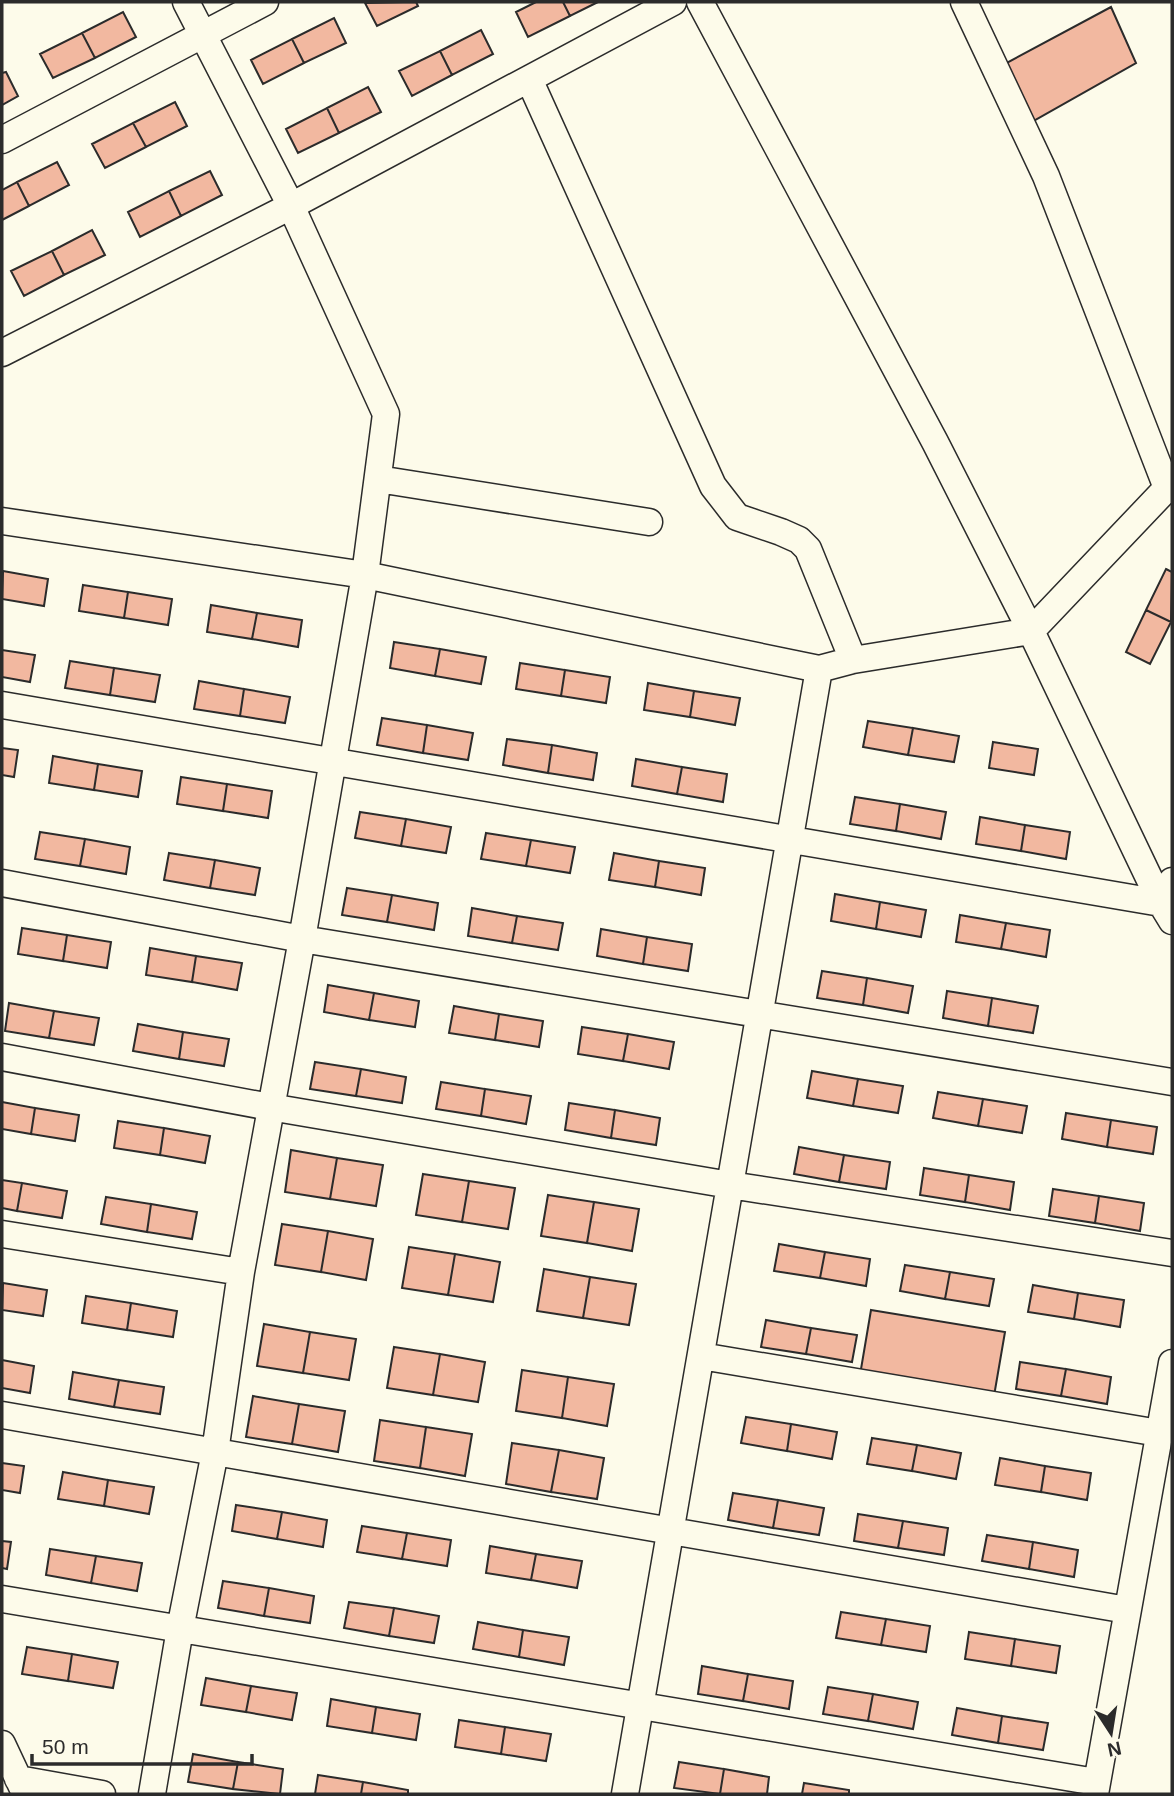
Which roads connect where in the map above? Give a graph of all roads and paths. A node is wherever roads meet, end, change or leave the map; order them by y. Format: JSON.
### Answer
{"nodes":[{"id":1,"x":186,"y":2,"type":"edge"},
{"id":2,"x":265,"y":2,"type":"edge"},
{"id":3,"x":673,"y":2,"type":"edge"},
{"id":4,"x":700,"y":2,"type":"edge"},
{"id":5,"x":964,"y":2,"type":"edge"},
{"id":6,"x":203,"y":35,"type":"junction"},
{"id":7,"x":529,"y":79,"type":"junction"},
{"id":8,"x":2,"y":140,"type":"edge"},
{"id":9,"x":290,"y":206,"type":"junction"},
{"id":10,"x":2,"y":353,"type":"edge"},
{"id":11,"x":378,"y":479,"type":"junction"},
{"id":12,"x":1170,"y":485,"type":"edge"},
{"id":13,"x":2,"y":521,"type":"edge"},
{"id":14,"x":649,"y":522,"type":"dead end"},
{"id":15,"x":365,"y":575,"type":"junction"},
{"id":16,"x":1031,"y":631,"type":"junction"},
{"id":17,"x":853,"y":660,"type":"junction"},
{"id":18,"x":819,"y":669,"type":"junction"},
{"id":19,"x":2,"y":705,"type":"edge"},
{"id":20,"x":333,"y":762,"type":"junction"},
{"id":21,"x":789,"y":840,"type":"junction"},
{"id":22,"x":2,"y":883,"type":"edge"},
{"id":23,"x":1169,"y":902,"type":"edge"},
{"id":24,"x":302,"y":939,"type":"junction"},
{"id":25,"x":760,"y":1014,"type":"junction"},
{"id":26,"x":2,"y":1058,"type":"edge"},
{"id":27,"x":1172,"y":1082,"type":"edge"},
{"id":28,"x":270,"y":1107,"type":"junction"},
{"id":29,"x":730,"y":1185,"type":"junction"},
{"id":30,"x":2,"y":1234,"type":"edge"},
{"id":31,"x":1172,"y":1253,"type":"edge"},
{"id":32,"x":241,"y":1272,"type":"junction"},
{"id":33,"x":701,"y":1356,"type":"junction"},
{"id":34,"x":1172,"y":1363,"type":"edge"},
{"id":35,"x":2,"y":1415,"type":"edge"},
{"id":36,"x":1160,"y":1433,"type":"junction"},
{"id":37,"x":215,"y":1452,"type":"junction"},
{"id":38,"x":671,"y":1531,"type":"junction"},
{"id":39,"x":2,"y":1600,"type":"edge"},
{"id":40,"x":1127,"y":1610,"type":"junction"},
{"id":41,"x":180,"y":1629,"type":"junction"},
{"id":42,"x":640,"y":1705,"type":"junction"},
{"id":43,"x":2,"y":1744,"type":"edge"},
{"id":44,"x":22,"y":1787,"type":"edge"},
{"id":45,"x":1095,"y":1788,"type":"edge"},
{"id":46,"x":102,"y":1794,"type":"edge"},
{"id":47,"x":152,"y":1794,"type":"edge"},
{"id":48,"x":625,"y":1794,"type":"edge"}],
"edges":[{"from":1,"to":6,"type":"street"},
{"from":2,"to":6,"type":"street"},
{"from":3,"to":7,"type":"street"},
{"from":4,"to":16,"type":"street"},
{"from":5,"to":12,"type":"street"},
{"from":6,"to":8,"type":"street"},
{"from":6,"to":9,"type":"street"},
{"from":7,"to":9,"type":"street"},
{"from":7,"to":17,"type":"street"},
{"from":9,"to":10,"type":"street"},
{"from":9,"to":11,"type":"street"},
{"from":11,"to":14,"type":"street"},
{"from":11,"to":15,"type":"street"},
{"from":12,"to":16,"type":"street"},
{"from":13,"to":15,"type":"street"},
{"from":15,"to":18,"type":"street"},
{"from":15,"to":20,"type":"street"},
{"from":16,"to":17,"type":"street"},
{"from":16,"to":23,"type":"street"},
{"from":17,"to":18,"type":"street"},
{"from":18,"to":21,"type":"street"},
{"from":19,"to":20,"type":"street"},
{"from":20,"to":21,"type":"street"},
{"from":20,"to":24,"type":"street"},
{"from":21,"to":23,"type":"street"},
{"from":21,"to":25,"type":"street"},
{"from":22,"to":24,"type":"street"},
{"from":24,"to":25,"type":"street"},
{"from":24,"to":28,"type":"street"},
{"from":25,"to":27,"type":"street"},
{"from":25,"to":29,"type":"street"},
{"from":26,"to":28,"type":"street"},
{"from":28,"to":29,"type":"street"},
{"from":28,"to":32,"type":"street"},
{"from":29,"to":31,"type":"street"},
{"from":29,"to":33,"type":"street"},
{"from":30,"to":32,"type":"street"},
{"from":32,"to":37,"type":"street"},
{"from":33,"to":36,"type":"street"},
{"from":33,"to":38,"type":"street"},
{"from":34,"to":36,"type":"street"},
{"from":35,"to":37,"type":"street"},
{"from":36,"to":40,"type":"street"},
{"from":37,"to":38,"type":"street"},
{"from":37,"to":41,"type":"street"},
{"from":38,"to":40,"type":"street"},
{"from":38,"to":42,"type":"street"},
{"from":39,"to":41,"type":"street"},
{"from":40,"to":45,"type":"street"},
{"from":41,"to":42,"type":"street"},
{"from":41,"to":47,"type":"street"},
{"from":42,"to":45,"type":"street"},
{"from":42,"to":48,"type":"street"},
{"from":43,"to":44,"type":"street"},
{"from":44,"to":46,"type":"street"}]}
